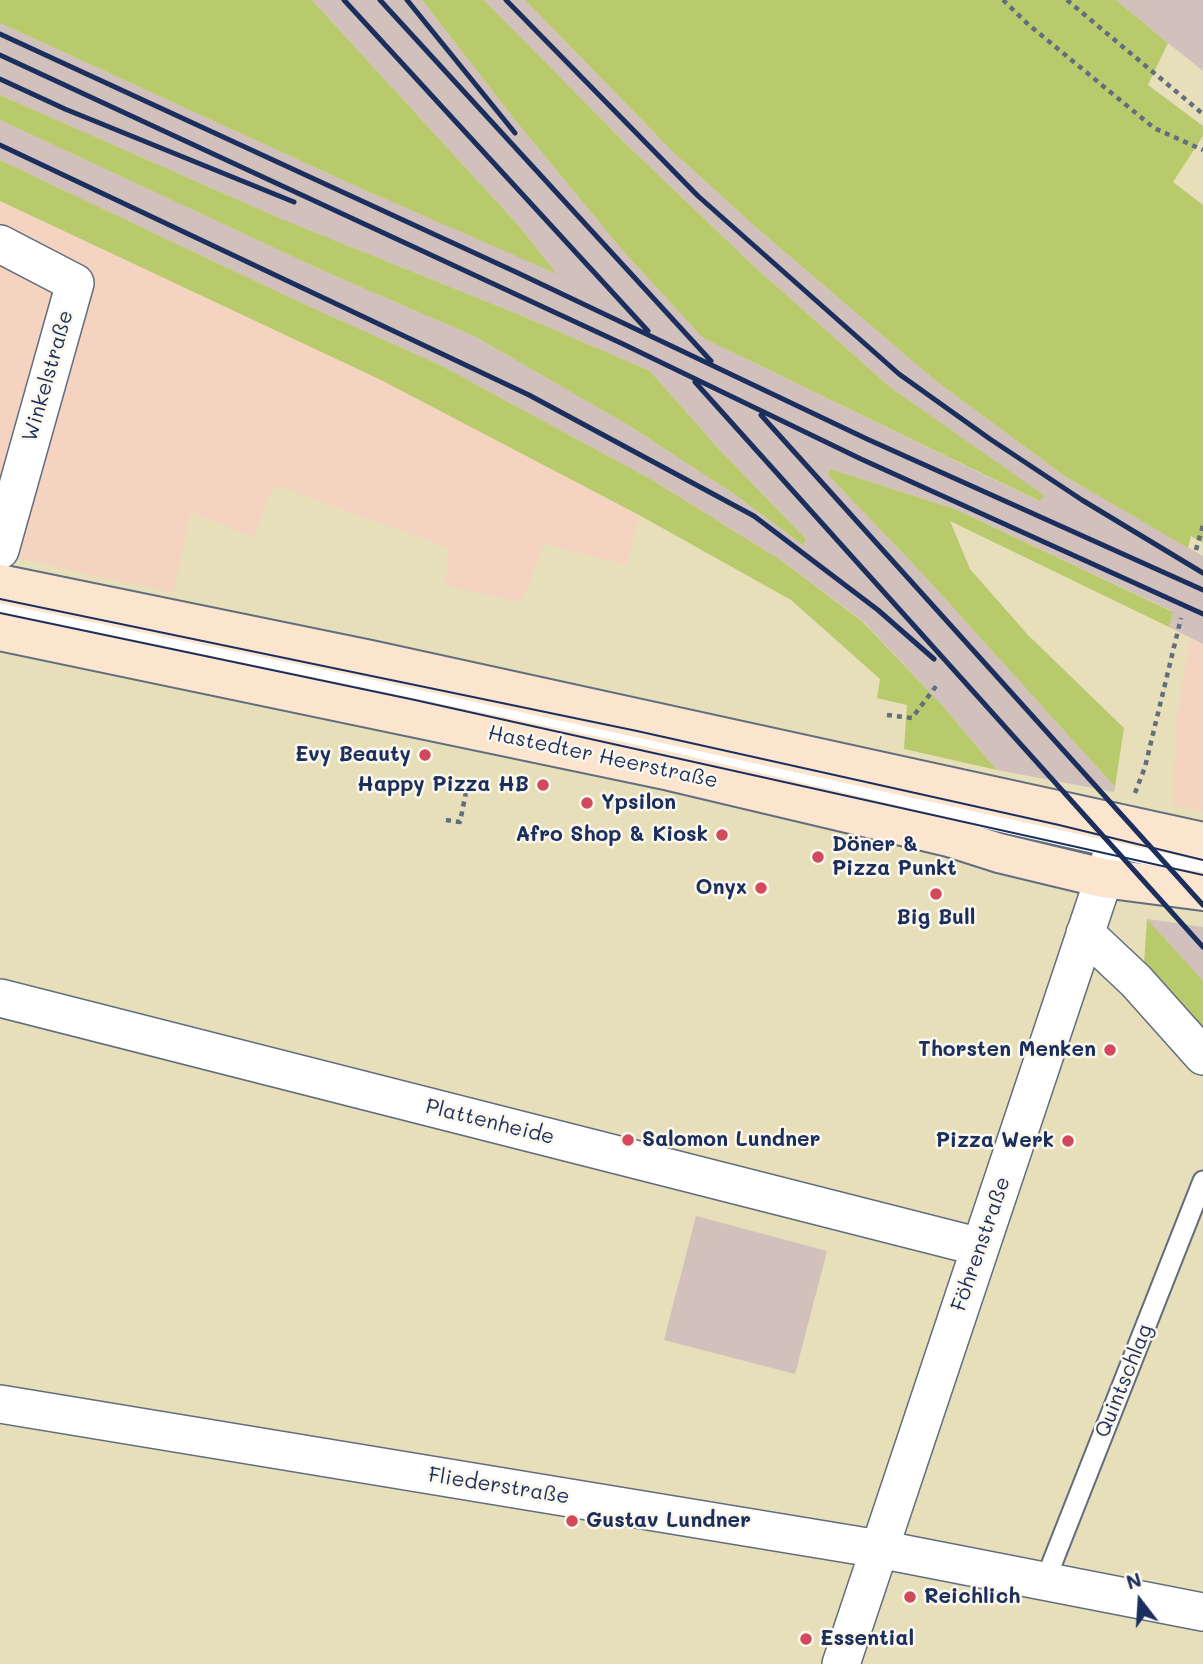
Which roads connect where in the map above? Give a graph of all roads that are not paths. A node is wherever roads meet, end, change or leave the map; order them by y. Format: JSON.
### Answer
{"nodes":[{"id":1,"x":0,"y":244,"type":"edge"},
{"id":2,"x":0,"y":550,"type":"edge"},
{"id":3,"x":0,"y":584,"type":"edge"},
{"id":4,"x":0,"y":605,"type":"edge"},
{"id":5,"x":0,"y":631,"type":"edge"},
{"id":6,"x":1054,"y":822,"type":"junction"},
{"id":7,"x":1203,"y":842,"type":"edge"},
{"id":8,"x":1113,"y":850,"type":"junction"},
{"id":9,"x":999,"y":853,"type":"junction"},
{"id":10,"x":1203,"y":868,"type":"edge"},
{"id":11,"x":1203,"y":891,"type":"edge"},
{"id":12,"x":1086,"y":933,"type":"junction"},
{"id":13,"x":0,"y":998,"type":"edge"},
{"id":14,"x":1203,"y":1056,"type":"edge"},
{"id":15,"x":1203,"y":1181,"type":"edge"},
{"id":16,"x":980,"y":1247,"type":"junction"},
{"id":17,"x":0,"y":1404,"type":"edge"},
{"id":18,"x":878,"y":1549,"type":"junction"},
{"id":19,"x":1045,"y":1581,"type":"junction"},
{"id":20,"x":1203,"y":1612,"type":"edge"},
{"id":21,"x":841,"y":1664,"type":"edge"}],
"edges":[{"from":1,"to":2,"type":"street","name":"Winkelstraße"},
{"from":3,"to":6,"type":"main road","name":"Hastedter Heerstraße"},
{"from":4,"to":6,"type":"lane"},
{"from":5,"to":9,"type":"main road","name":"Hastedter Heerstraße"},
{"from":6,"to":8,"type":"main road","name":"Hastedter Heerstraße"},
{"from":6,"to":9,"type":"main road"},
{"from":7,"to":8,"type":"main road","name":"Hastedter Heerstraße"},
{"from":8,"to":9,"type":"main road","name":"Hastedter Heerstraße"},
{"from":8,"to":10,"type":"lane"},
{"from":8,"to":11,"type":"main road","name":"Hastedter Heerstraße"},
{"from":8,"to":12,"type":"street","name":"Föhrenstraße"},
{"from":12,"to":14,"type":"street"},
{"from":12,"to":16,"type":"street","name":"Föhrenstraße"},
{"from":13,"to":16,"type":"street","name":"Plattenheide"},
{"from":15,"to":19,"type":"lane","name":"Quintschlag"},
{"from":16,"to":18,"type":"street","name":"Föhrenstraße"},
{"from":17,"to":18,"type":"street","name":"Fliederstraße"},
{"from":18,"to":19,"type":"street","name":"Fliederstraße"},
{"from":18,"to":21,"type":"street","name":"Föhrenstraße"},
{"from":19,"to":20,"type":"street","name":"Fliederstraße"}]}
